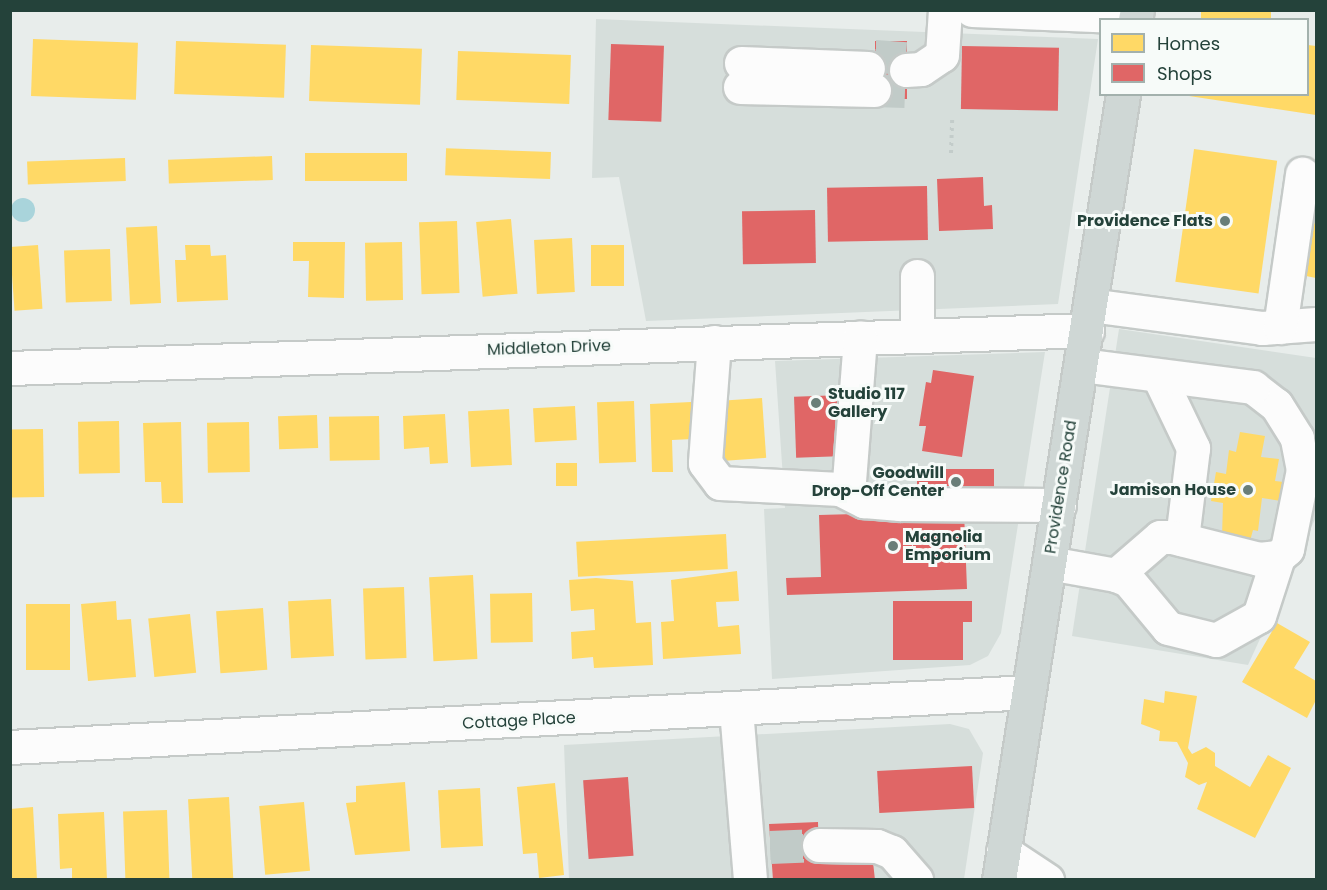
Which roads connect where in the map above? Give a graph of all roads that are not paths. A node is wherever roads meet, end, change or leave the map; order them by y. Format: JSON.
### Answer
{"nodes":[{"id":1,"x":945,"y":10,"type":"edge"},
{"id":2,"x":989,"y":11,"type":"edge"},
{"id":3,"x":1136,"y":16,"type":"edge"},
{"id":4,"x":741,"y":69,"type":"dead end"},
{"id":5,"x":1123,"y":96,"type":"edge"},
{"id":6,"x":1302,"y":174,"type":"dead end"},
{"id":7,"x":917,"y":276,"type":"dead end"},
{"id":8,"x":1088,"y":317,"type":"junction"},
{"id":9,"x":1317,"y":324,"type":"edge"},
{"id":10,"x":1280,"y":327,"type":"junction"},
{"id":11,"x":917,"y":335,"type":"junction"},
{"id":12,"x":860,"y":337,"type":"junction"},
{"id":13,"x":714,"y":342,"type":"junction"},
{"id":14,"x":1081,"y":365,"type":"junction"},
{"id":15,"x":10,"y":368,"type":"edge"},
{"id":16,"x":1159,"y":377,"type":"junction"},
{"id":17,"x":840,"y":489,"type":"junction"},
{"id":18,"x":1059,"y":505,"type":"junction"},
{"id":19,"x":1182,"y":539,"type":"junction"},
{"id":20,"x":1278,"y":557,"type":"junction"},
{"id":21,"x":1049,"y":563,"type":"junction"},
{"id":22,"x":1116,"y":575,"type":"junction"},
{"id":23,"x":1028,"y":692,"type":"junction"},
{"id":24,"x":736,"y":709,"type":"junction"},
{"id":25,"x":10,"y":747,"type":"edge"},
{"id":26,"x":819,"y":845,"type":"tunnel mouth"},
{"id":27,"x":755,"y":858,"type":"edge"},
{"id":28,"x":1001,"y":865,"type":"edge"},
{"id":29,"x":916,"y":879,"type":"edge"},
{"id":30,"x":1047,"y":879,"type":"edge"}],
"edges":[{"from":1,"to":4,"type":"street"},
{"from":2,"to":3,"type":"street"},
{"from":5,"to":8,"type":"main road","name":"Providence Road"},
{"from":6,"to":10,"type":"street"},
{"from":7,"to":11,"type":"street"},
{"from":8,"to":10,"type":"street","name":"Middleton Drive"},
{"from":8,"to":11,"type":"street","name":"Middleton Drive"},
{"from":8,"to":14,"type":"main road","name":"Providence Road"},
{"from":9,"to":10,"type":"street","name":"Middleton Drive"},
{"from":11,"to":12,"type":"street","name":"Middleton Drive"},
{"from":12,"to":13,"type":"street","name":"Middleton Drive"},
{"from":12,"to":17,"type":"street"},
{"from":13,"to":15,"type":"street","name":"Middleton Drive"},
{"from":13,"to":17,"type":"street"},
{"from":14,"to":16,"type":"street"},
{"from":14,"to":18,"type":"main road","name":"Providence Road"},
{"from":16,"to":19,"type":"street"},
{"from":16,"to":20,"type":"street"},
{"from":17,"to":18,"type":"street"},
{"from":18,"to":21,"type":"main road","name":"Providence Road"},
{"from":19,"to":20,"type":"street"},
{"from":19,"to":22,"type":"street"},
{"from":20,"to":22,"type":"street"},
{"from":21,"to":22,"type":"street"},
{"from":21,"to":23,"type":"main road","name":"Providence Road"},
{"from":23,"to":24,"type":"street","name":"Cottage Place"},
{"from":23,"to":28,"type":"main road","name":"Providence Road"},
{"from":24,"to":25,"type":"street","name":"Cottage Place"},
{"from":24,"to":27,"type":"street"},
{"from":26,"to":29,"type":"street"},
{"from":28,"to":30,"type":"street"}]}
